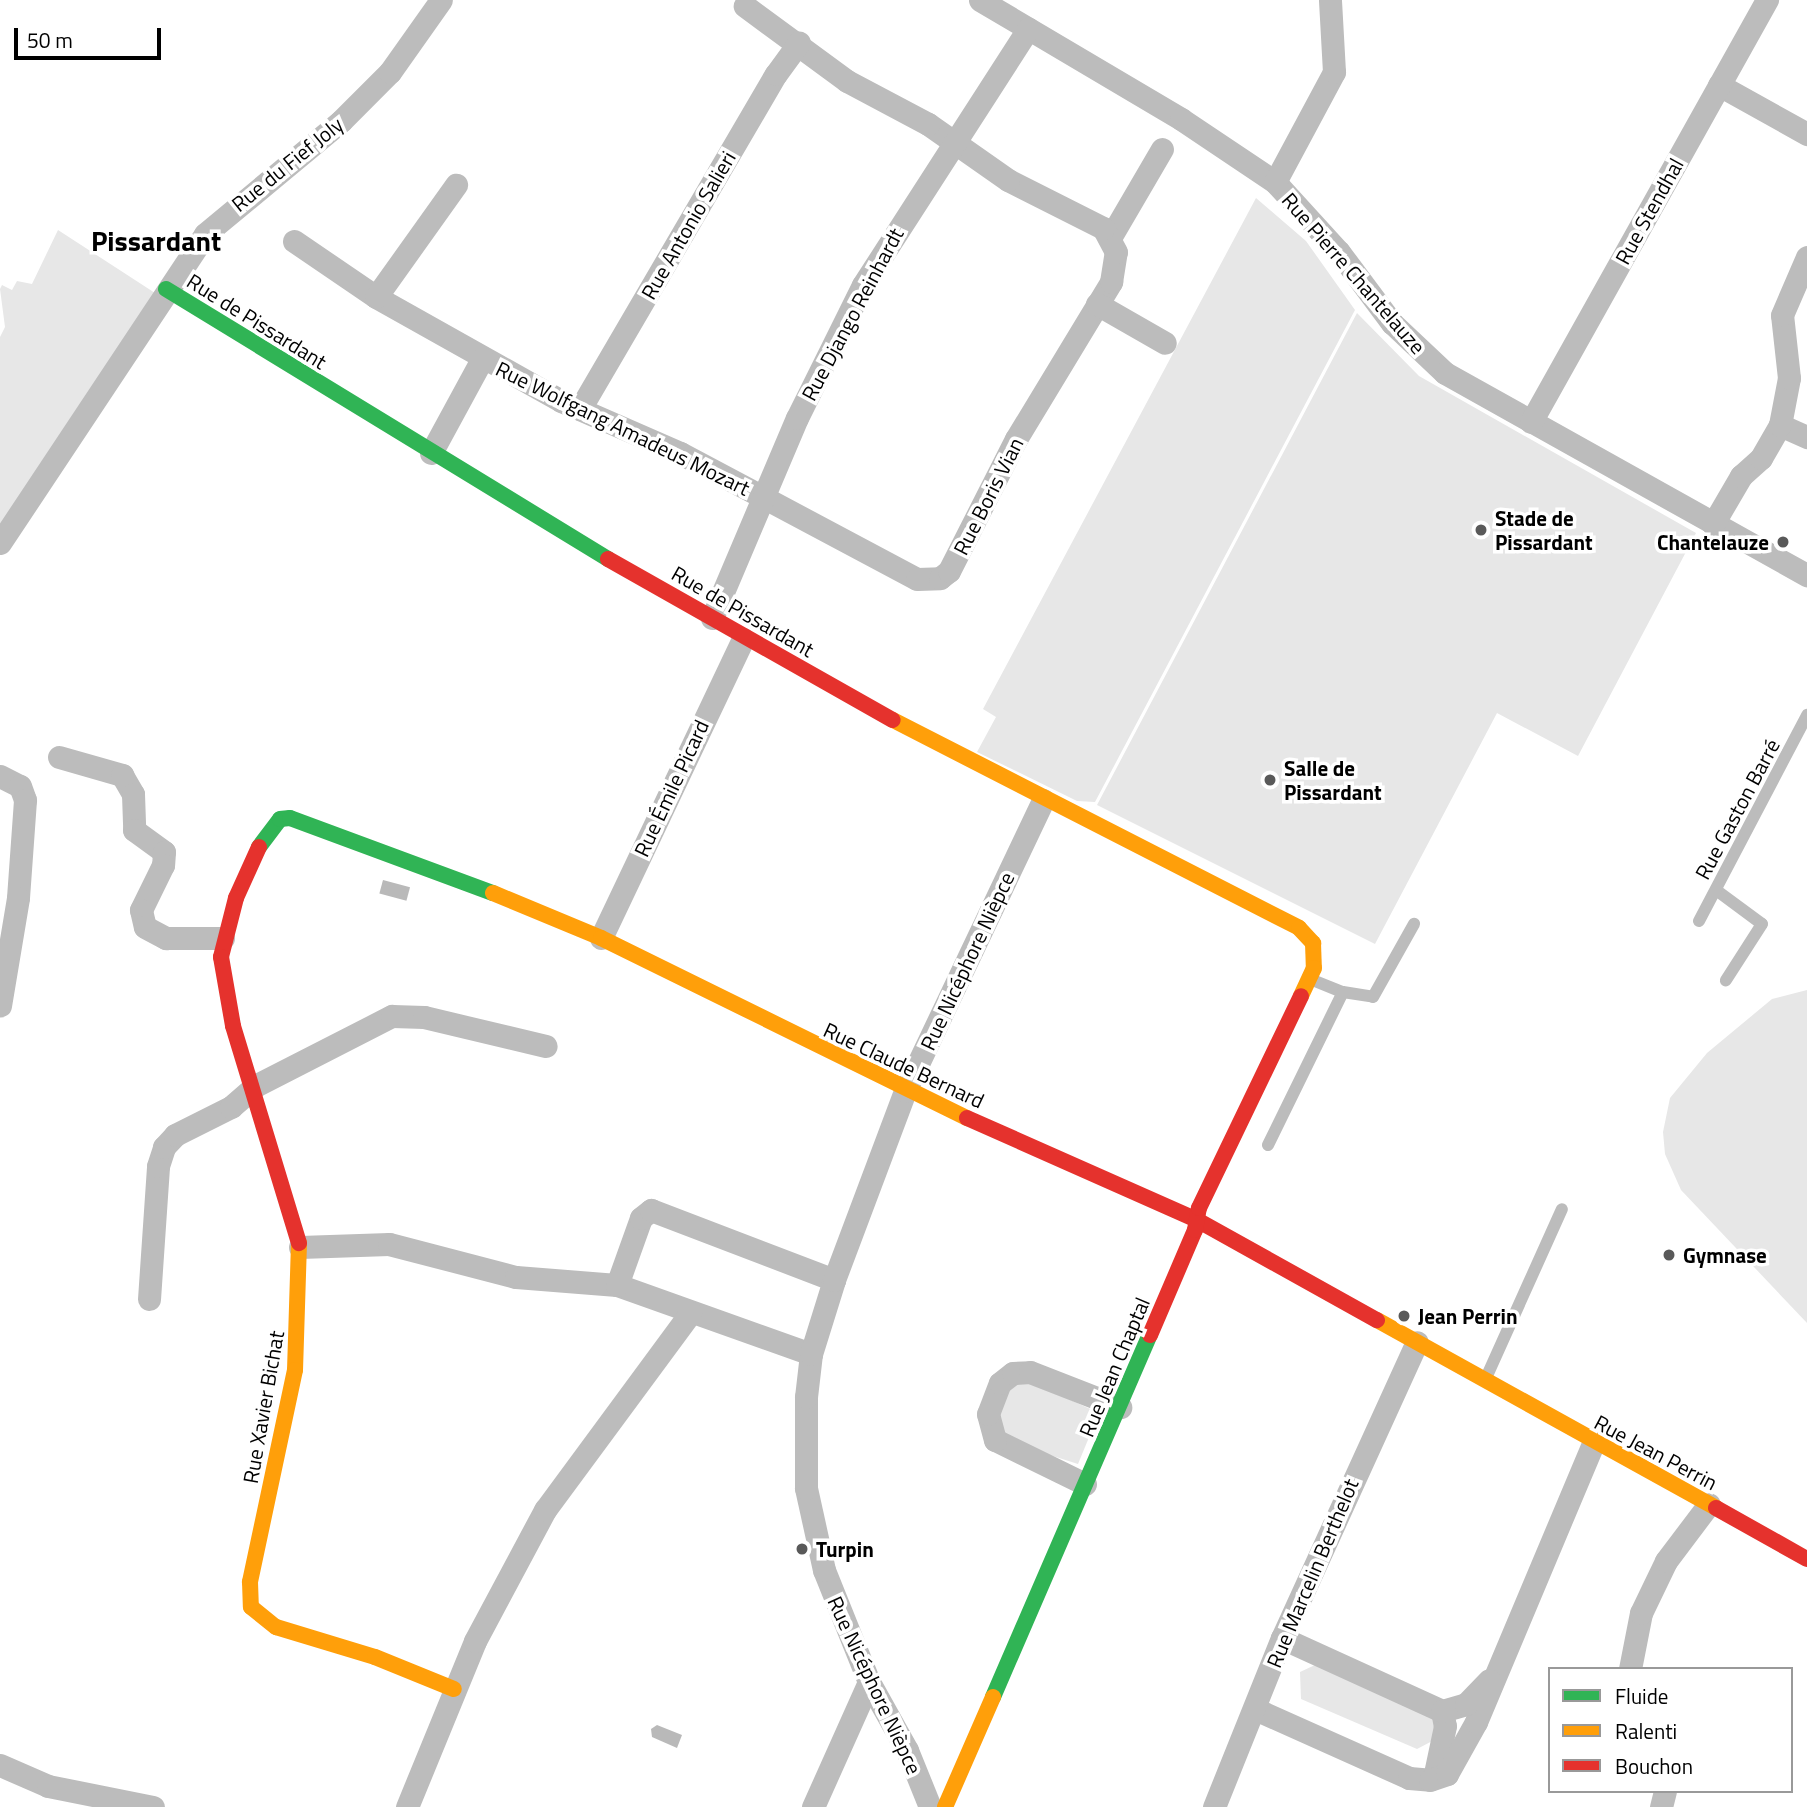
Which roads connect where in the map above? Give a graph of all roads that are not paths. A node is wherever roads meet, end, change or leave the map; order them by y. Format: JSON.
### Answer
{"nodes":[{"id":1,"x":441,"y":0,"type":"edge"},
{"id":2,"x":980,"y":0,"type":"edge"},
{"id":3,"x":1330,"y":0,"type":"edge"},
{"id":4,"x":1767,"y":0,"type":"edge"},
{"id":5,"x":742,"y":2,"type":"edge"},
{"id":6,"x":1028,"y":29,"type":"junction"},
{"id":7,"x":799,"y":43,"type":"junction"},
{"id":8,"x":1719,"y":85,"type":"junction"},
{"id":9,"x":1807,"y":134,"type":"edge"},
{"id":10,"x":953,"y":141,"type":"junction"},
{"id":11,"x":1162,"y":149,"type":"dead end"},
{"id":12,"x":1275,"y":182,"type":"junction"},
{"id":13,"x":456,"y":185,"type":"dead end"},
{"id":14,"x":1110,"y":238,"type":"junction"},
{"id":15,"x":294,"y":241,"type":"dead end"},
{"id":16,"x":1807,"y":257,"type":"edge"},
{"id":17,"x":166,"y":289,"type":"junction"},
{"id":18,"x":376,"y":297,"type":"junction"},
{"id":19,"x":1097,"y":304,"type":"junction"},
{"id":20,"x":1165,"y":343,"type":"dead end"},
{"id":21,"x":482,"y":359,"type":"junction"},
{"id":22,"x":580,"y":410,"type":"junction"},
{"id":23,"x":1531,"y":422,"type":"junction"},
{"id":24,"x":1780,"y":425,"type":"junction"},
{"id":25,"x":1807,"y":438,"type":"edge"},
{"id":26,"x":431,"y":453,"type":"junction"},
{"id":27,"x":765,"y":496,"type":"junction"},
{"id":28,"x":1713,"y":524,"type":"junction"},
{"id":29,"x":0,"y":543,"type":"edge"},
{"id":30,"x":1807,"y":576,"type":"edge"},
{"id":31,"x":712,"y":618,"type":"junction"},
{"id":32,"x":743,"y":639,"type":"junction"},
{"id":33,"x":1807,"y":715,"type":"edge"},
{"id":34,"x":59,"y":757,"type":"dead end"},
{"id":35,"x":0,"y":776,"type":"edge"},
{"id":36,"x":1043,"y":800,"type":"junction"},
{"id":37,"x":290,"y":818,"type":"joint"},
{"id":38,"x":1716,"y":890,"type":"junction"},
{"id":39,"x":1699,"y":921,"type":"dead end"},
{"id":40,"x":1414,"y":924,"type":"dead end"},
{"id":41,"x":223,"y":938,"type":"junction"},
{"id":42,"x":601,"y":938,"type":"junction"},
{"id":43,"x":1313,"y":943,"type":"joint"},
{"id":44,"x":1309,"y":979,"type":"junction"},
{"id":45,"x":1726,"y":980,"type":"dead end"},
{"id":46,"x":1343,"y":992,"type":"junction"},
{"id":47,"x":0,"y":1005,"type":"edge"},
{"id":48,"x":546,"y":1046,"type":"dead end"},
{"id":49,"x":255,"y":1086,"type":"junction"},
{"id":50,"x":905,"y":1091,"type":"junction"},
{"id":51,"x":1268,"y":1145,"type":"dead end"},
{"id":52,"x":1562,"y":1209,"type":"dead end"},
{"id":53,"x":1197,"y":1220,"type":"junction"},
{"id":54,"x":300,"y":1247,"type":"junction"},
{"id":55,"x":834,"y":1279,"type":"junction"},
{"id":56,"x":617,"y":1285,"type":"junction"},
{"id":57,"x":149,"y":1299,"type":"dead end"},
{"id":58,"x":690,"y":1312,"type":"junction"},
{"id":59,"x":1417,"y":1342,"type":"junction"},
{"id":60,"x":811,"y":1354,"type":"junction"},
{"id":61,"x":1484,"y":1382,"type":"junction"},
{"id":62,"x":1120,"y":1407,"type":"junction"},
{"id":63,"x":1593,"y":1443,"type":"junction"},
{"id":64,"x":1085,"y":1484,"type":"junction"},
{"id":65,"x":1709,"y":1504,"type":"junction"},
{"id":66,"x":1807,"y":1559,"type":"edge"},
{"id":67,"x":1282,"y":1638,"type":"junction"},
{"id":68,"x":1630,"y":1667,"type":"edge"},
{"id":69,"x":1496,"y":1672,"type":"junction"},
{"id":70,"x":869,"y":1682,"type":"junction"},
{"id":71,"x":454,"y":1689,"type":"junction"},
{"id":72,"x":1255,"y":1709,"type":"junction"},
{"id":73,"x":1441,"y":1711,"type":"junction"},
{"id":74,"x":0,"y":1765,"type":"edge"},
{"id":75,"x":1434,"y":1778,"type":"junction"},
{"id":76,"x":153,"y":1807,"type":"edge"},
{"id":77,"x":407,"y":1807,"type":"edge"},
{"id":78,"x":813,"y":1807,"type":"edge"},
{"id":79,"x":930,"y":1807,"type":"edge"},
{"id":80,"x":945,"y":1807,"type":"edge"},
{"id":81,"x":1213,"y":1807,"type":"edge"}],
"edges":[{"from":1,"to":17,"type":"street","name":"Rue du Fief Joly"},
{"from":2,"to":6,"type":"street","name":"Rue Pierre Chantelauze"},
{"from":3,"to":12,"type":"street"},
{"from":4,"to":8,"type":"street","name":"Rue Stendhal"},
{"from":5,"to":7,"type":"street"},
{"from":6,"to":10,"type":"street","name":"Rue Django Reinhardt"},
{"from":6,"to":12,"type":"street","name":"Rue Pierre Chantelauze"},
{"from":7,"to":10,"type":"street"},
{"from":7,"to":22,"type":"street","name":"Rue Antonio Salieri"},
{"from":8,"to":9,"type":"street"},
{"from":8,"to":23,"type":"street","name":"Rue Stendhal"},
{"from":10,"to":14,"type":"street"},
{"from":10,"to":27,"type":"street","name":"Rue Django Reinhardt"},
{"from":11,"to":14,"type":"street"},
{"from":12,"to":23,"type":"street","name":"Rue Pierre Chantelauze"},
{"from":13,"to":18,"type":"street"},
{"from":14,"to":19,"type":"street","name":"Rue Boris Vian"},
{"from":15,"to":18,"type":"street","name":"Rue Wolfgang Amadeus Mozart"},
{"from":16,"to":24,"type":"street"},
{"from":17,"to":26,"type":"street","name":"Rue de Pissardant"},
{"from":17,"to":29,"type":"street","name":"Rue du Fief Joly"},
{"from":18,"to":21,"type":"street","name":"Rue Wolfgang Amadeus Mozart"},
{"from":19,"to":20,"type":"street"},
{"from":19,"to":27,"type":"street","name":"Rue Boris Vian"},
{"from":21,"to":22,"type":"street","name":"Rue Wolfgang Amadeus Mozart"},
{"from":21,"to":26,"type":"street"},
{"from":22,"to":27,"type":"street","name":"Rue Wolfgang Amadeus Mozart"},
{"from":23,"to":28,"type":"street","name":"Rue Pierre Chantelauze"},
{"from":24,"to":25,"type":"street"},
{"from":24,"to":28,"type":"street"},
{"from":26,"to":31,"type":"street","name":"Rue de Pissardant"},
{"from":27,"to":31,"type":"street","name":"Rue Django Reinhardt"},
{"from":28,"to":30,"type":"street","name":"Rue Pierre Chantelauze"},
{"from":31,"to":32,"type":"street","name":"Rue de Pissardant"},
{"from":32,"to":36,"type":"street","name":"Rue de Pissardant"},
{"from":32,"to":42,"type":"street","name":"Rue Émile Picard"},
{"from":33,"to":38,"type":"lane","name":"Rue Gaston Barré"},
{"from":34,"to":41,"type":"street"},
{"from":35,"to":47,"type":"street"},
{"from":36,"to":43,"type":"street","name":"Rue de Pissardant"},
{"from":36,"to":50,"type":"street","name":"Rue Nicéphore Nièpce"},
{"from":37,"to":41,"type":"street","name":"Rue Xavier Bichat"},
{"from":37,"to":42,"type":"street","name":"Rue Claude Bernard"},
{"from":38,"to":39,"type":"lane","name":"Rue Gaston Barré"},
{"from":38,"to":45,"type":"lane"},
{"from":40,"to":46,"type":"lane"},
{"from":41,"to":49,"type":"street","name":"Rue Xavier Bichat"},
{"from":42,"to":50,"type":"street","name":"Rue Claude Bernard"},
{"from":43,"to":44,"type":"street","name":"Rue Jean Chaptal"},
{"from":44,"to":46,"type":"lane"},
{"from":44,"to":53,"type":"street","name":"Rue Jean Chaptal"},
{"from":46,"to":51,"type":"lane"},
{"from":48,"to":49,"type":"street"},
{"from":49,"to":54,"type":"street","name":"Rue Xavier Bichat"},
{"from":49,"to":57,"type":"street"},
{"from":50,"to":53,"type":"street","name":"Rue Claude Bernard"},
{"from":50,"to":55,"type":"street","name":"Rue Nicéphore Nièpce"},
{"from":52,"to":61,"type":"lane"},
{"from":53,"to":59,"type":"street","name":"Rue Claude Bernard"},
{"from":53,"to":62,"type":"street","name":"Rue Jean Chaptal"},
{"from":54,"to":56,"type":"street"},
{"from":54,"to":71,"type":"street","name":"Rue Xavier Bichat"},
{"from":55,"to":56,"type":"street"},
{"from":55,"to":60,"type":"street","name":"Rue Nicéphore Nièpce"},
{"from":56,"to":58,"type":"street"},
{"from":58,"to":60,"type":"street"},
{"from":58,"to":71,"type":"street"},
{"from":59,"to":61,"type":"street","name":"Rue Claude Bernard"},
{"from":59,"to":67,"type":"street","name":"Rue Marcelin Berthelot"},
{"from":60,"to":70,"type":"street","name":"Rue Nicéphore Nièpce"},
{"from":61,"to":63,"type":"street","name":"Rue Jean Perrin"},
{"from":62,"to":64,"type":"street","name":"Rue Jean Chaptal"},
{"from":62,"to":64,"type":"street"},
{"from":63,"to":65,"type":"street","name":"Rue Jean Perrin"},
{"from":63,"to":69,"type":"street"},
{"from":64,"to":80,"type":"street","name":"Rue Jean Chaptal"},
{"from":65,"to":66,"type":"street","name":"Rue Jean Perrin"},
{"from":65,"to":68,"type":"street"},
{"from":67,"to":72,"type":"street","name":"Rue Marcelin Berthelot"},
{"from":67,"to":73,"type":"street"},
{"from":69,"to":73,"type":"street"},
{"from":69,"to":75,"type":"street"},
{"from":70,"to":78,"type":"street"},
{"from":70,"to":79,"type":"street","name":"Rue Nicéphore Nièpce"},
{"from":71,"to":77,"type":"street"},
{"from":72,"to":75,"type":"street"},
{"from":72,"to":81,"type":"street","name":"Rue Marcelin Berthelot"},
{"from":73,"to":75,"type":"street"},
{"from":74,"to":76,"type":"street"}]}
